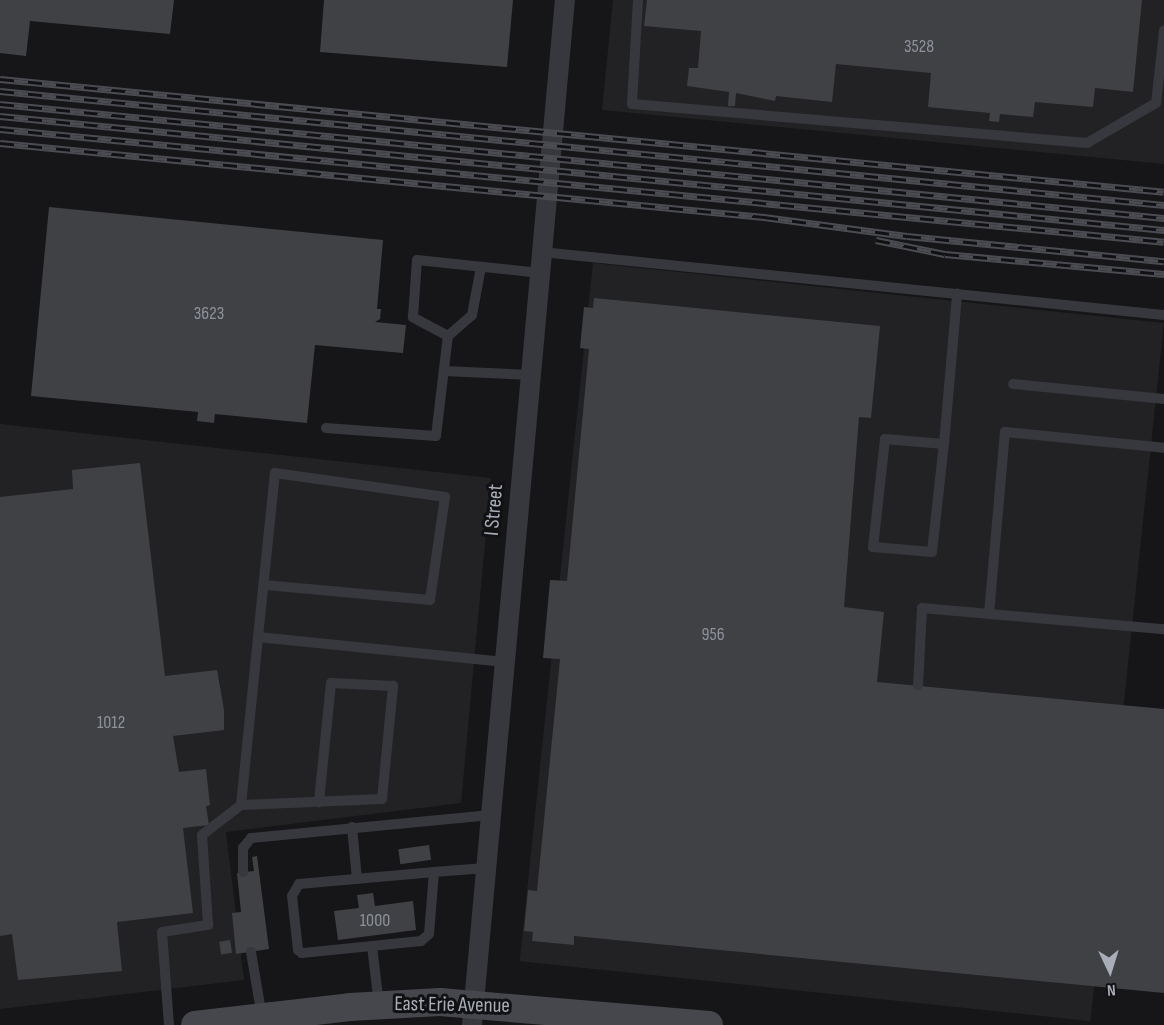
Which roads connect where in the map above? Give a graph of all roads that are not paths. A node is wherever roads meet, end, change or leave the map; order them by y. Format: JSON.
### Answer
{"nodes":[{"id":1,"x":565,"y":0,"type":"edge"},
{"id":2,"x":638,"y":0,"type":"edge"},
{"id":3,"x":1164,"y":30,"type":"edge"},
{"id":4,"x":541,"y":252,"type":"junction"},
{"id":5,"x":481,"y":267,"type":"junction"},
{"id":6,"x":540,"y":273,"type":"junction"},
{"id":7,"x":957,"y":294,"type":"junction"},
{"id":8,"x":1164,"y":315,"type":"edge"},
{"id":9,"x":448,"y":336,"type":"junction"},
{"id":10,"x":444,"y":370,"type":"junction"},
{"id":11,"x":531,"y":375,"type":"junction"},
{"id":12,"x":1013,"y":384,"type":"dead end"},
{"id":13,"x":1164,"y":399,"type":"edge"},
{"id":14,"x":326,"y":428,"type":"dead end"},
{"id":15,"x":944,"y":444,"type":"junction"},
{"id":16,"x":1164,"y":448,"type":"edge"},
{"id":17,"x":264,"y":585,"type":"junction"},
{"id":18,"x":989,"y":614,"type":"junction"},
{"id":19,"x":1164,"y":629,"type":"edge"},
{"id":20,"x":258,"y":637,"type":"junction"},
{"id":21,"x":505,"y":662,"type":"junction"},
{"id":22,"x":918,"y":686,"type":"dead end"},
{"id":23,"x":319,"y":802,"type":"junction"},
{"id":24,"x":241,"y":805,"type":"junction"},
{"id":25,"x":491,"y":815,"type":"junction"},
{"id":26,"x":351,"y":826,"type":"junction"},
{"id":27,"x":486,"y":868,"type":"junction"},
{"id":28,"x":434,"y":872,"type":"junction"},
{"id":29,"x":243,"y":873,"type":"dead end"},
{"id":30,"x":357,"y":879,"type":"junction"},
{"id":31,"x":372,"y":946,"type":"junction"},
{"id":32,"x":251,"y":952,"type":"dead end"},
{"id":33,"x":379,"y":1005,"type":"junction"},
{"id":34,"x":473,"y":1014,"type":"edge"},
{"id":35,"x":270,"y":1019,"type":"edge"},
{"id":36,"x":697,"y":1024,"type":"edge"},
{"id":37,"x":169,"y":1025,"type":"edge"},
{"id":38,"x":195,"y":1025,"type":"edge"}],
"edges":[{"from":1,"to":4,"type":"street","name":"I Street"},
{"from":2,"to":3,"type":"lane"},
{"from":4,"to":6,"type":"street","name":"I Street"},
{"from":4,"to":7,"type":"lane"},
{"from":5,"to":6,"type":"lane"},
{"from":5,"to":9,"type":"lane"},
{"from":5,"to":9,"type":"lane"},
{"from":6,"to":11,"type":"street","name":"I Street"},
{"from":7,"to":8,"type":"lane"},
{"from":7,"to":15,"type":"lane"},
{"from":9,"to":10,"type":"lane"},
{"from":10,"to":11,"type":"lane"},
{"from":10,"to":14,"type":"lane"},
{"from":11,"to":21,"type":"street","name":"I Street"},
{"from":12,"to":13,"type":"lane"},
{"from":15,"to":15,"type":"lane"},
{"from":16,"to":18,"type":"lane"},
{"from":17,"to":17,"type":"lane"},
{"from":17,"to":20,"type":"lane"},
{"from":18,"to":19,"type":"lane"},
{"from":18,"to":22,"type":"lane"},
{"from":20,"to":21,"type":"lane"},
{"from":20,"to":24,"type":"lane"},
{"from":21,"to":25,"type":"street","name":"I Street"},
{"from":23,"to":23,"type":"lane"},
{"from":23,"to":24,"type":"lane"},
{"from":24,"to":37,"type":"lane"},
{"from":25,"to":26,"type":"lane"},
{"from":25,"to":27,"type":"street","name":"I Street"},
{"from":26,"to":29,"type":"lane"},
{"from":26,"to":30,"type":"lane"},
{"from":27,"to":28,"type":"lane"},
{"from":27,"to":34,"type":"street","name":"I Street"},
{"from":28,"to":30,"type":"lane"},
{"from":28,"to":31,"type":"lane"},
{"from":30,"to":31,"type":"lane"},
{"from":31,"to":33,"type":"lane"},
{"from":32,"to":35,"type":"lane"},
{"from":33,"to":34,"type":"main road","name":"East Erie Avenue"},
{"from":33,"to":35,"type":"main road","name":"East Erie Avenue"},
{"from":34,"to":36,"type":"main road","name":"East Erie Avenue"},
{"from":35,"to":38,"type":"main road","name":"East Erie Avenue"}]}
